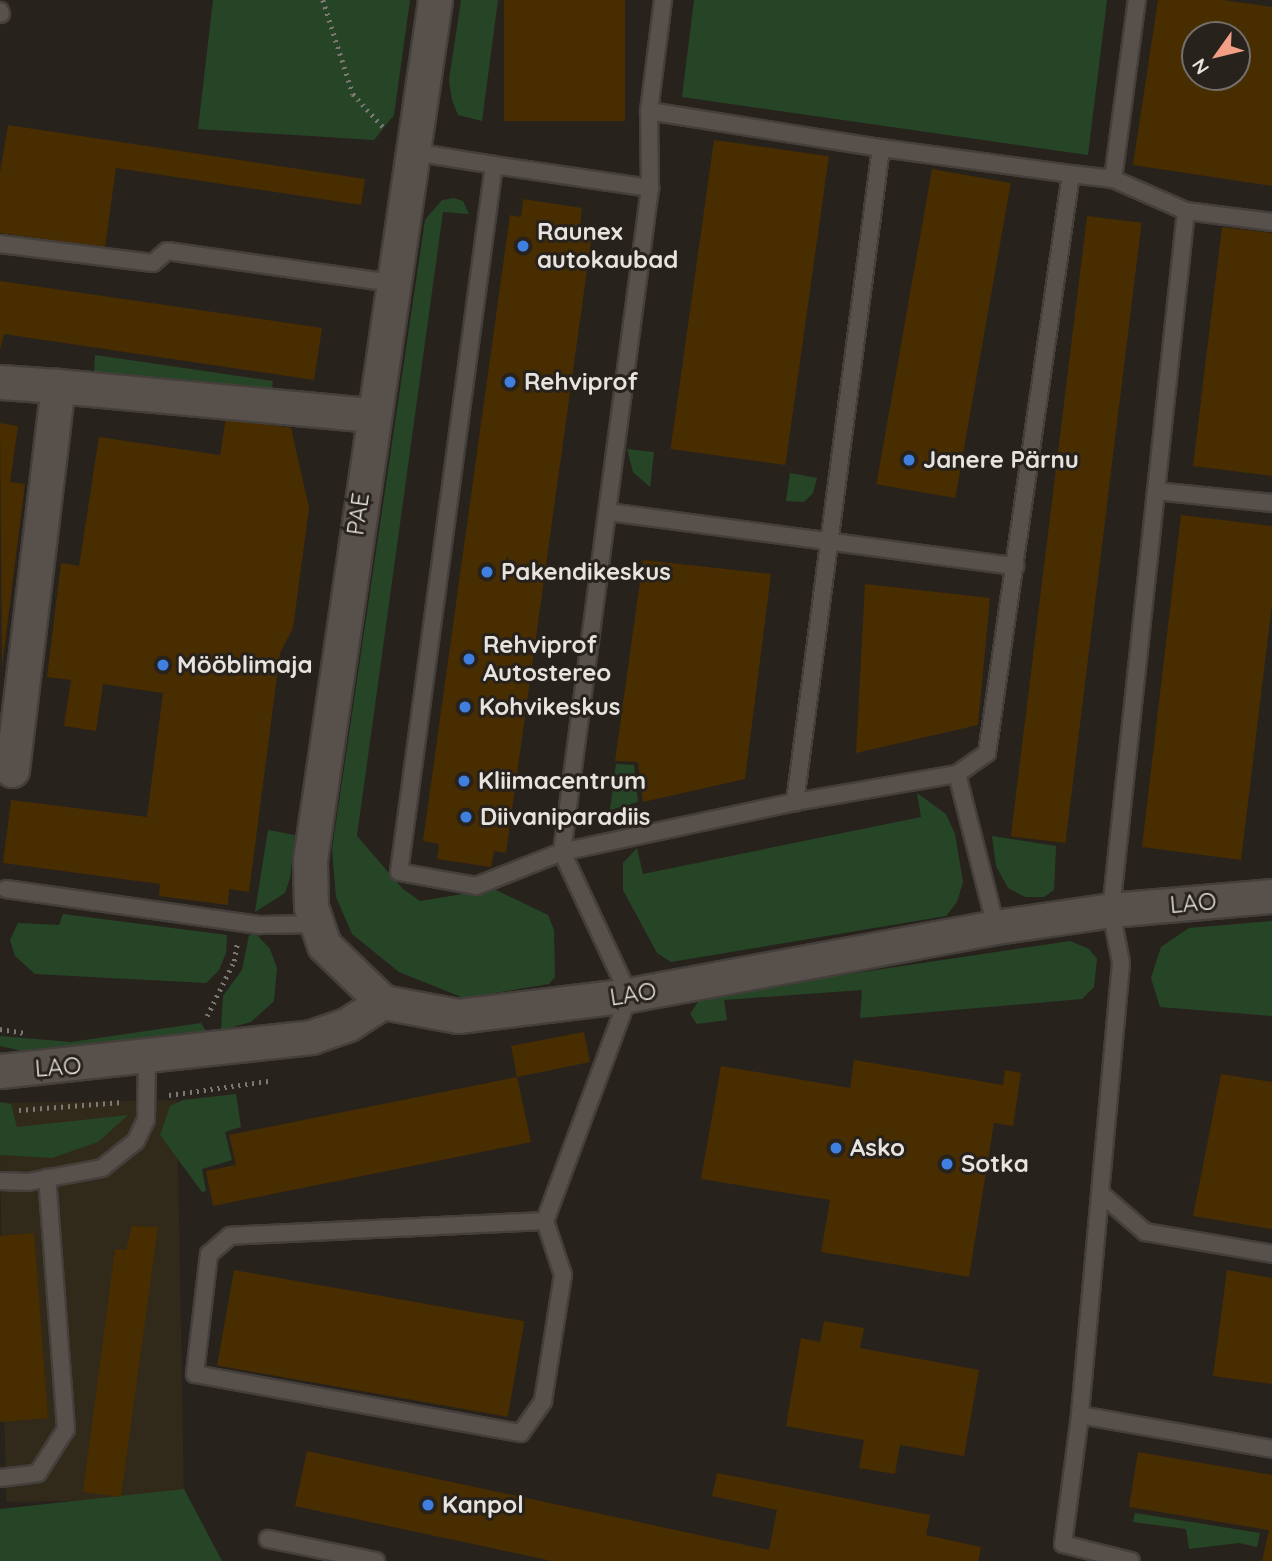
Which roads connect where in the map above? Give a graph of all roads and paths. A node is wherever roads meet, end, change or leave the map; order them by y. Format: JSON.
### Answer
{"nodes":[{"id":1,"x":323,"y":0,"type":"edge"},
{"id":2,"x":435,"y":0,"type":"edge"},
{"id":3,"x":663,"y":0,"type":"edge"},
{"id":4,"x":1137,"y":0,"type":"edge"},
{"id":5,"x":649,"y":111,"type":"junction"},
{"id":6,"x":414,"y":145,"type":"junction"},
{"id":7,"x":881,"y":148,"type":"junction"},
{"id":8,"x":494,"y":165,"type":"junction"},
{"id":9,"x":1071,"y":174,"type":"junction"},
{"id":10,"x":1113,"y":179,"type":"junction"},
{"id":11,"x":650,"y":188,"type":"junction"},
{"id":12,"x":1186,"y":211,"type":"junction"},
{"id":13,"x":1272,"y":222,"type":"edge"},
{"id":14,"x":0,"y":244,"type":"edge"},
{"id":15,"x":392,"y":284,"type":"junction"},
{"id":16,"x":0,"y":382,"type":"edge"},
{"id":17,"x":58,"y":386,"type":"junction"},
{"id":18,"x":372,"y":415,"type":"junction"},
{"id":19,"x":1156,"y":491,"type":"junction"},
{"id":20,"x":1272,"y":503,"type":"edge"},
{"id":21,"x":608,"y":512,"type":"junction"},
{"id":22,"x":831,"y":542,"type":"junction"},
{"id":23,"x":1015,"y":566,"type":"junction"},
{"id":24,"x":12,"y":770,"type":"dead end"},
{"id":25,"x":957,"y":774,"type":"junction"},
{"id":26,"x":795,"y":802,"type":"junction"},
{"id":27,"x":562,"y":852,"type":"junction"},
{"id":28,"x":6,"y":889,"type":"dead end"},
{"id":29,"x":1272,"y":895,"type":"edge"},
{"id":30,"x":1111,"y":910,"type":"junction"},
{"id":31,"x":241,"y":922,"type":"junction"},
{"id":32,"x":316,"y":924,"type":"junction"},
{"id":33,"x":996,"y":927,"type":"junction"},
{"id":34,"x":629,"y":995,"type":"junction"},
{"id":35,"x":383,"y":1002,"type":"junction"},
{"id":36,"x":194,"y":1018,"type":"dead end"},
{"id":37,"x":0,"y":1029,"type":"edge"},
{"id":38,"x":36,"y":1033,"type":"dead end"},
{"id":39,"x":147,"y":1057,"type":"junction"},
{"id":40,"x":0,"y":1071,"type":"edge"},
{"id":41,"x":47,"y":1178,"type":"junction"},
{"id":42,"x":0,"y":1181,"type":"edge"},
{"id":43,"x":1100,"y":1193,"type":"junction"},
{"id":44,"x":545,"y":1221,"type":"junction"},
{"id":45,"x":1272,"y":1254,"type":"edge"},
{"id":46,"x":1080,"y":1415,"type":"junction"},
{"id":47,"x":1272,"y":1448,"type":"edge"},
{"id":48,"x":0,"y":1478,"type":"edge"},
{"id":49,"x":268,"y":1539,"type":"dead end"},
{"id":50,"x":376,"y":1561,"type":"edge"},
{"id":51,"x":1130,"y":1561,"type":"edge"}],
"edges":[{"from":1,"to":6,"type":"path"},
{"from":2,"to":6,"type":"street","name":"PAE"},
{"from":3,"to":5,"type":"lane"},
{"from":4,"to":10,"type":"lane"},
{"from":5,"to":7,"type":"lane"},
{"from":5,"to":11,"type":"lane"},
{"from":6,"to":8,"type":"lane"},
{"from":6,"to":15,"type":"street","name":"PAE"},
{"from":7,"to":9,"type":"lane"},
{"from":7,"to":22,"type":"lane"},
{"from":8,"to":11,"type":"lane"},
{"from":8,"to":27,"type":"lane"},
{"from":9,"to":10,"type":"lane"},
{"from":9,"to":23,"type":"lane"},
{"from":10,"to":12,"type":"lane"},
{"from":11,"to":21,"type":"lane"},
{"from":12,"to":13,"type":"lane"},
{"from":12,"to":19,"type":"lane"},
{"from":14,"to":15,"type":"lane"},
{"from":15,"to":18,"type":"street","name":"PAE"},
{"from":16,"to":17,"type":"street"},
{"from":17,"to":18,"type":"street"},
{"from":17,"to":24,"type":"street"},
{"from":18,"to":32,"type":"street","name":"PAE"},
{"from":19,"to":20,"type":"lane"},
{"from":19,"to":30,"type":"lane"},
{"from":21,"to":22,"type":"lane"},
{"from":21,"to":27,"type":"lane"},
{"from":22,"to":23,"type":"lane"},
{"from":22,"to":26,"type":"lane"},
{"from":23,"to":25,"type":"lane"},
{"from":25,"to":26,"type":"lane"},
{"from":25,"to":33,"type":"lane"},
{"from":26,"to":27,"type":"lane"},
{"from":27,"to":34,"type":"lane"},
{"from":28,"to":31,"type":"lane"},
{"from":29,"to":30,"type":"street","name":"LAO"},
{"from":30,"to":33,"type":"street","name":"LAO"},
{"from":30,"to":43,"type":"lane"},
{"from":31,"to":32,"type":"lane"},
{"from":31,"to":36,"type":"path"},
{"from":32,"to":35,"type":"street","name":"PAE"},
{"from":33,"to":34,"type":"street","name":"LAO"},
{"from":34,"to":35,"type":"street","name":"LAO"},
{"from":34,"to":44,"type":"lane"},
{"from":35,"to":39,"type":"street","name":"LAO"},
{"from":37,"to":38,"type":"path"},
{"from":39,"to":40,"type":"street","name":"LAO"},
{"from":39,"to":41,"type":"lane"},
{"from":41,"to":42,"type":"lane"},
{"from":41,"to":48,"type":"lane"},
{"from":43,"to":45,"type":"lane"},
{"from":43,"to":46,"type":"lane"},
{"from":44,"to":44,"type":"lane"},
{"from":46,"to":47,"type":"lane"},
{"from":46,"to":51,"type":"lane"},
{"from":49,"to":50,"type":"lane"}]}
